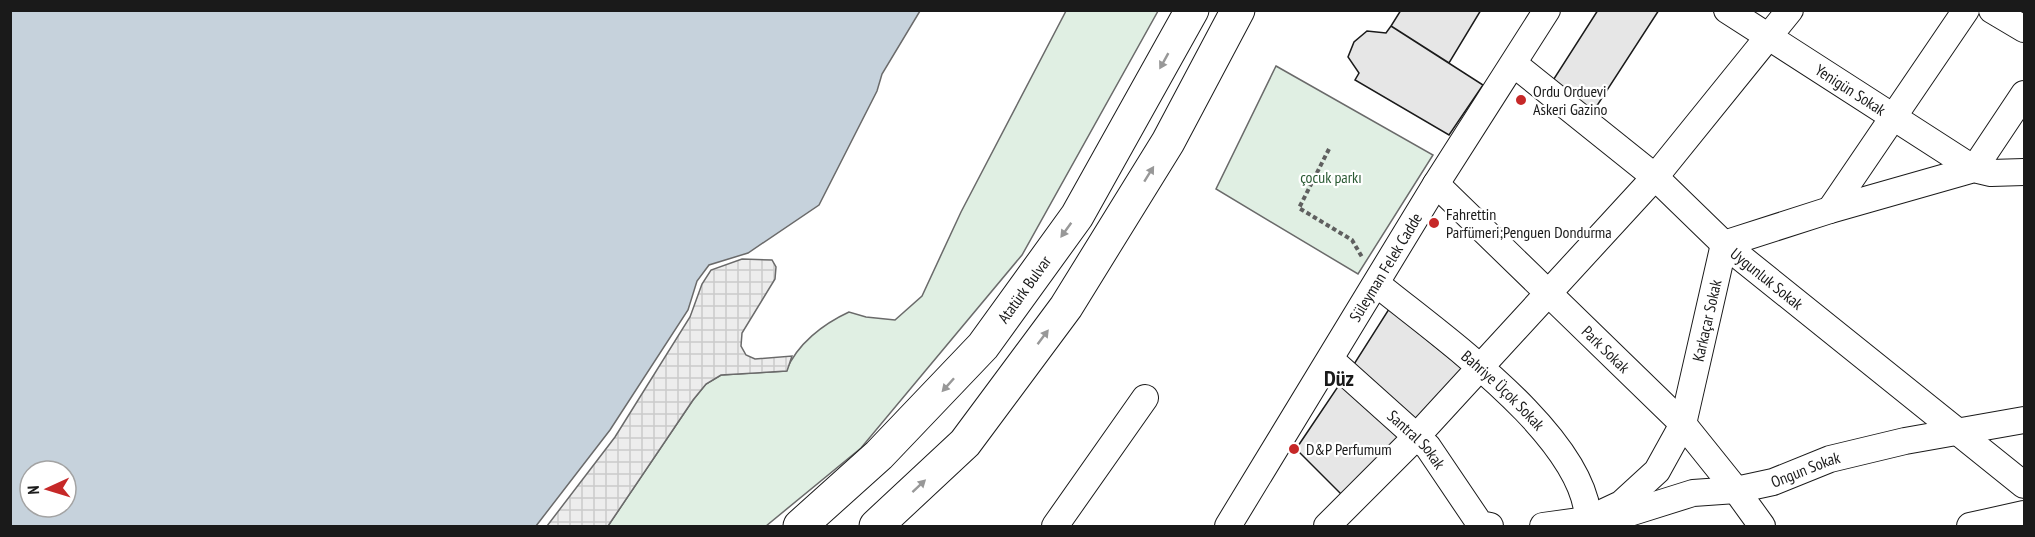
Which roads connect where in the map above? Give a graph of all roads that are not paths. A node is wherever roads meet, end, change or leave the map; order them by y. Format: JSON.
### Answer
{"nodes":[{"id":1,"x":1192,"y":10,"type":"edge"},
{"id":2,"x":1238,"y":10,"type":"edge"},
{"id":3,"x":1547,"y":10,"type":"edge"},
{"id":4,"x":1727,"y":10,"type":"edge"},
{"id":5,"x":1790,"y":10,"type":"edge"},
{"id":6,"x":1966,"y":10,"type":"edge"},
{"id":7,"x":1992,"y":10,"type":"edge"},
{"id":8,"x":2025,"y":29,"type":"edge"},
{"id":9,"x":1770,"y":38,"type":"junction"},
{"id":10,"x":1514,"y":64,"type":"junction"},
{"id":11,"x":2025,"y":94,"type":"edge"},
{"id":12,"x":1894,"y":119,"type":"junction"},
{"id":13,"x":1974,"y":169,"type":"junction"},
{"id":14,"x":2025,"y":172,"type":"edge"},
{"id":15,"x":1655,"y":177,"type":"junction"},
{"id":16,"x":1436,"y":184,"type":"junction"},
{"id":17,"x":1830,"y":210,"type":"junction"},
{"id":18,"x":1724,"y":244,"type":"junction"},
{"id":19,"x":1377,"y":284,"type":"junction"},
{"id":20,"x":1549,"y":294,"type":"junction"},
{"id":21,"x":1331,"y":360,"type":"junction"},
{"id":22,"x":1480,"y":368,"type":"junction"},
{"id":23,"x":1145,"y":398,"type":"dead end"},
{"id":24,"x":2025,"y":420,"type":"edge"},
{"id":25,"x":1683,"y":424,"type":"junction"},
{"id":26,"x":1959,"y":432,"type":"junction"},
{"id":27,"x":1417,"y":436,"type":"junction"},
{"id":28,"x":2025,"y":485,"type":"edge"},
{"id":29,"x":1736,"y":490,"type":"junction"},
{"id":30,"x":2025,"y":514,"type":"edge"},
{"id":31,"x":1589,"y":523,"type":"edge"},
{"id":32,"x":800,"y":526,"type":"edge"},
{"id":33,"x":876,"y":526,"type":"edge"},
{"id":34,"x":1055,"y":526,"type":"edge"},
{"id":35,"x":1228,"y":526,"type":"edge"},
{"id":36,"x":1327,"y":526,"type":"edge"},
{"id":37,"x":1490,"y":526,"type":"edge"},
{"id":38,"x":1543,"y":526,"type":"edge"},
{"id":39,"x":1762,"y":526,"type":"edge"},
{"id":40,"x":1970,"y":526,"type":"edge"}],
"edges":[{"from":1,"to":32,"type":"highway","name":"Atatürk Bulvar","one_way":true},
{"from":33,"to":2,"type":"highway","one_way":true},
{"from":3,"to":10,"type":"street","name":"Süleyman Felek Cadde"},
{"from":4,"to":9,"type":"street","name":"Yenigün Sokak"},
{"from":5,"to":9,"type":"street"},
{"from":6,"to":12,"type":"street"},
{"from":7,"to":8,"type":"street"},
{"from":9,"to":12,"type":"street","name":"Yenigün Sokak"},
{"from":9,"to":15,"type":"street"},
{"from":10,"to":15,"type":"street","name":"Uygunluk Sokak"},
{"from":10,"to":16,"type":"street","name":"Süleyman Felek Cadde"},
{"from":11,"to":13,"type":"street"},
{"from":12,"to":13,"type":"street","name":"Yenigün Sokak"},
{"from":12,"to":17,"type":"street"},
{"from":13,"to":14,"type":"street"},
{"from":13,"to":17,"type":"street"},
{"from":15,"to":18,"type":"street","name":"Uygunluk Sokak"},
{"from":15,"to":20,"type":"street"},
{"from":16,"to":19,"type":"street","name":"Süleyman Felek Cadde"},
{"from":16,"to":20,"type":"street","name":"Park Sokak"},
{"from":17,"to":18,"type":"street"},
{"from":18,"to":25,"type":"street","name":"Karkaçar Sokak"},
{"from":18,"to":26,"type":"street","name":"Uygunluk Sokak"},
{"from":19,"to":21,"type":"street","name":"Süleyman Felek Cadde"},
{"from":19,"to":22,"type":"street","name":"Bahriye Üçok Sokak"},
{"from":20,"to":22,"type":"street"},
{"from":20,"to":25,"type":"street","name":"Park Sokak"},
{"from":21,"to":27,"type":"street","name":"Santral Sokak"},
{"from":21,"to":35,"type":"street","name":"Süleyman Felek Cadde"},
{"from":22,"to":27,"type":"street"},
{"from":22,"to":31,"type":"street","name":"Bahriye Üçok Sokak"},
{"from":23,"to":34,"type":"street"},
{"from":24,"to":26,"type":"street","name":"Ongun Sokak"},
{"from":25,"to":29,"type":"street","name":"Park Sokak"},
{"from":25,"to":31,"type":"street","name":"Karkaçar Sokak"},
{"from":26,"to":28,"type":"street","name":"Uygunluk Sokak"},
{"from":26,"to":29,"type":"street","name":"Ongun Sokak"},
{"from":27,"to":36,"type":"street"},
{"from":27,"to":37,"type":"street","name":"Santral Sokak"},
{"from":29,"to":31,"type":"street","name":"Ongun Sokak"},
{"from":29,"to":39,"type":"street","name":"Park Sokak"},
{"from":30,"to":40,"type":"street"},
{"from":31,"to":38,"type":"street"}]}
